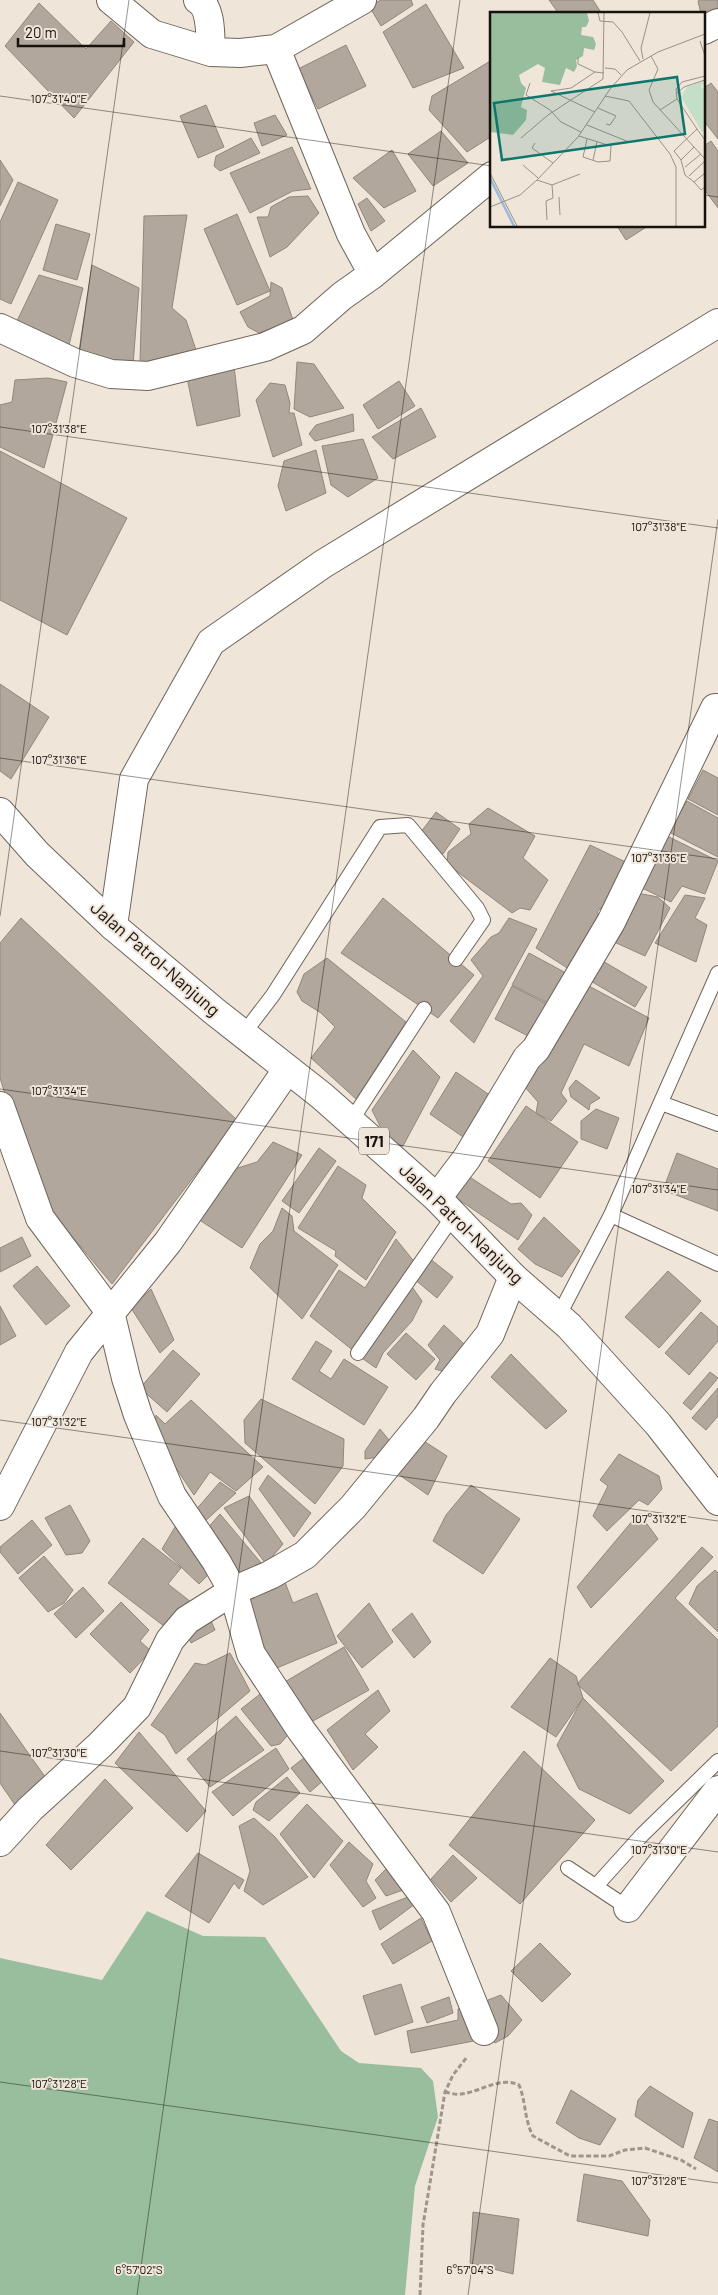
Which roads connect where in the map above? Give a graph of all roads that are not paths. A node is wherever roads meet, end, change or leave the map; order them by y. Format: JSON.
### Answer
{"nodes":[{"id":1,"x":111,"y":0,"type":"edge"},
{"id":2,"x":198,"y":0,"type":"edge"},
{"id":3,"x":362,"y":0,"type":"edge"},
{"id":4,"x":718,"y":23,"type":"edge"},
{"id":5,"x":706,"y":29,"type":"edge"},
{"id":6,"x":276,"y":49,"type":"junction"},
{"id":7,"x":211,"y":52,"type":"junction"},
{"id":8,"x":490,"y":178,"type":"edge"},
{"id":9,"x":373,"y":274,"type":"junction"},
{"id":10,"x":718,"y":323,"type":"edge"},
{"id":11,"x":0,"y":328,"type":"edge"},
{"id":12,"x":715,"y":708,"type":"dead end"},
{"id":13,"x":0,"y":812,"type":"edge"},
{"id":14,"x":113,"y":926,"type":"junction"},
{"id":15,"x":456,"y":959,"type":"dead end"},
{"id":16,"x":718,"y":973,"type":"edge"},
{"id":17,"x":424,"y":1009,"type":"dead end"},
{"id":18,"x":244,"y":1033,"type":"junction"},
{"id":19,"x":287,"y":1070,"type":"junction"},
{"id":20,"x":661,"y":1103,"type":"junction"},
{"id":21,"x":0,"y":1106,"type":"edge"},
{"id":22,"x":351,"y":1121,"type":"junction"},
{"id":23,"x":718,"y":1124,"type":"edge"},
{"id":24,"x":445,"y":1207,"type":"junction"},
{"id":25,"x":611,"y":1215,"type":"junction"},
{"id":26,"x":718,"y":1264,"type":"edge"},
{"id":27,"x":512,"y":1277,"type":"junction"},
{"id":28,"x":110,"y":1312,"type":"junction"},
{"id":29,"x":559,"y":1315,"type":"junction"},
{"id":30,"x":358,"y":1353,"type":"dead end"},
{"id":31,"x":718,"y":1501,"type":"edge"},
{"id":32,"x":0,"y":1506,"type":"edge"},
{"id":33,"x":233,"y":1591,"type":"junction"},
{"id":34,"x":718,"y":1761,"type":"edge"},
{"id":35,"x":718,"y":1790,"type":"edge"},
{"id":36,"x":0,"y":1842,"type":"edge"},
{"id":37,"x":568,"y":1868,"type":"dead end"},
{"id":38,"x":596,"y":1886,"type":"junction"},
{"id":39,"x":628,"y":1908,"type":"joint"},
{"id":40,"x":484,"y":2031,"type":"road end"}],
"edges":[{"from":1,"to":7,"type":"street"},
{"from":2,"to":7,"type":"street"},
{"from":3,"to":6,"type":"street"},
{"from":4,"to":5,"type":"street"},
{"from":6,"to":7,"type":"street"},
{"from":6,"to":9,"type":"street"},
{"from":8,"to":9,"type":"street"},
{"from":9,"to":11,"type":"street"},
{"from":10,"to":14,"type":"street"},
{"from":12,"to":24,"type":"street"},
{"from":13,"to":14,"type":"street","name":"Jalan Patrol-Nanjung","number":"171"},
{"from":14,"to":18,"type":"street","name":"Jalan Patrol-Nanjung","number":"171"},
{"from":15,"to":18,"type":"lane"},
{"from":16,"to":20,"type":"lane"},
{"from":17,"to":22,"type":"lane"},
{"from":18,"to":19,"type":"street","name":"Jalan Patrol-Nanjung","number":"171"},
{"from":19,"to":22,"type":"street","name":"Jalan Patrol-Nanjung","number":"171"},
{"from":19,"to":28,"type":"street"},
{"from":20,"to":23,"type":"lane"},
{"from":20,"to":25,"type":"lane"},
{"from":21,"to":28,"type":"street"},
{"from":22,"to":24,"type":"street","name":"Jalan Patrol-Nanjung","number":"171"},
{"from":24,"to":27,"type":"street","name":"Jalan Patrol-Nanjung","number":"171"},
{"from":24,"to":30,"type":"lane"},
{"from":25,"to":26,"type":"lane"},
{"from":25,"to":29,"type":"lane"},
{"from":27,"to":29,"type":"street","name":"Jalan Patrol-Nanjung","number":"171"},
{"from":27,"to":33,"type":"street"},
{"from":28,"to":32,"type":"street"},
{"from":28,"to":33,"type":"street"},
{"from":29,"to":31,"type":"street","name":"Jalan Patrol-Nanjung","number":"171"},
{"from":33,"to":36,"type":"street"},
{"from":33,"to":40,"type":"street"},
{"from":34,"to":38,"type":"lane"},
{"from":35,"to":39,"type":"street"},
{"from":37,"to":38,"type":"lane"},
{"from":38,"to":39,"type":"lane"}]}
